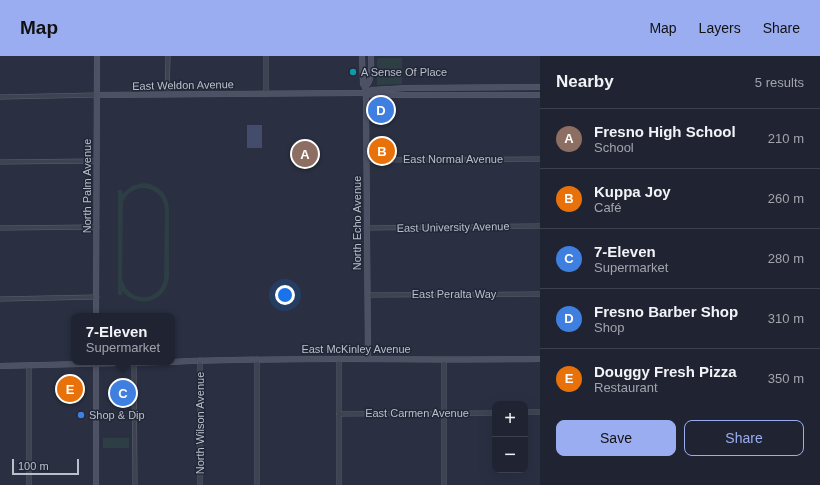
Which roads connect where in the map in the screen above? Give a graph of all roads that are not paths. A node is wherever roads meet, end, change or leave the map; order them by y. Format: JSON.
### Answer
{"nodes":[{"id":1,"x":96,"y":56,"type":"edge"},
{"id":2,"x":168,"y":56,"type":"edge"},
{"id":3,"x":266,"y":56,"type":"edge"},
{"id":4,"x":362,"y":56,"type":"edge"},
{"id":5,"x":371,"y":56,"type":"edge"},
{"id":6,"x":365,"y":86,"type":"junction"},
{"id":7,"x":540,"y":87,"type":"edge"},
{"id":8,"x":442,"y":88,"type":"junction"},
{"id":9,"x":494,"y":88,"type":"junction"},
{"id":10,"x":365,"y":93,"type":"junction"},
{"id":11,"x":266,"y":94,"type":"junction"},
{"id":12,"x":97,"y":95,"type":"junction"},
{"id":13,"x":167,"y":95,"type":"junction"},
{"id":14,"x":442,"y":95,"type":"junction"},
{"id":15,"x":494,"y":95,"type":"junction"},
{"id":16,"x":540,"y":95,"type":"edge"},
{"id":17,"x":0,"y":97,"type":"edge"},
{"id":18,"x":540,"y":158,"type":"edge"},
{"id":19,"x":366,"y":160,"type":"junction"},
{"id":20,"x":97,"y":161,"type":"junction"},
{"id":21,"x":0,"y":162,"type":"edge"},
{"id":22,"x":540,"y":226,"type":"edge"},
{"id":23,"x":97,"y":227,"type":"junction"},
{"id":24,"x":0,"y":228,"type":"edge"},
{"id":25,"x":366,"y":228,"type":"junction"},
{"id":26,"x":540,"y":294,"type":"edge"},
{"id":27,"x":367,"y":295,"type":"junction"},
{"id":28,"x":97,"y":297,"type":"junction"},
{"id":29,"x":0,"y":299,"type":"edge"},
{"id":30,"x":96,"y":313,"type":"edge"},
{"id":31,"x":339,"y":358,"type":"junction"},
{"id":32,"x":257,"y":359,"type":"junction"},
{"id":33,"x":368,"y":359,"type":"junction"},
{"id":34,"x":540,"y":359,"type":"edge"},
{"id":35,"x":200,"y":360,"type":"junction"},
{"id":36,"x":444,"y":360,"type":"junction"},
{"id":37,"x":175,"y":362,"type":"edge"},
{"id":38,"x":71,"y":364,"type":"edge"},
{"id":39,"x":29,"y":365,"type":"junction"},
{"id":40,"x":96,"y":365,"type":"edge"},
{"id":41,"x":134,"y":365,"type":"edge"},
{"id":42,"x":0,"y":366,"type":"edge"},
{"id":43,"x":528,"y":412,"type":"edge"},
{"id":44,"x":540,"y":412,"type":"edge"},
{"id":45,"x":444,"y":413,"type":"junction"},
{"id":46,"x":492,"y":413,"type":"edge"},
{"id":47,"x":339,"y":414,"type":"junction"},
{"id":48,"x":29,"y":485,"type":"edge"},
{"id":49,"x":96,"y":485,"type":"edge"},
{"id":50,"x":135,"y":485,"type":"edge"},
{"id":51,"x":200,"y":485,"type":"edge"},
{"id":52,"x":257,"y":485,"type":"edge"},
{"id":53,"x":339,"y":485,"type":"edge"},
{"id":54,"x":444,"y":485,"type":"edge"}],
"edges":[{"from":1,"to":12,"type":"street","name":"North Palm Avenue"},
{"from":2,"to":13,"type":"street"},
{"from":3,"to":11,"type":"street"},
{"from":4,"to":6,"type":"street"},
{"from":5,"to":6,"type":"street"},
{"from":6,"to":10,"type":"street","name":"North Echo Avenue"},
{"from":7,"to":9,"type":"street","name":"East Weldon Avenue"},
{"from":8,"to":9,"type":"street","name":"East Weldon Avenue"},
{"from":8,"to":10,"type":"street","name":"East Weldon Avenue"},
{"from":8,"to":14,"type":"street"},
{"from":9,"to":15,"type":"street"},
{"from":10,"to":11,"type":"street","name":"East Weldon Avenue"},
{"from":10,"to":14,"type":"street","name":"East Weldon Avenue"},
{"from":10,"to":19,"type":"street","name":"North Echo Avenue"},
{"from":11,"to":13,"type":"street","name":"East Weldon Avenue"},
{"from":12,"to":13,"type":"street","name":"East Weldon Avenue"},
{"from":12,"to":17,"type":"street","name":"East Weldon Avenue"},
{"from":12,"to":20,"type":"street","name":"North Palm Avenue"},
{"from":14,"to":15,"type":"street","name":"East Weldon Avenue"},
{"from":15,"to":16,"type":"street","name":"East Weldon Avenue"},
{"from":18,"to":19,"type":"street","name":"East Normal Avenue"},
{"from":19,"to":25,"type":"street","name":"North Echo Avenue"},
{"from":20,"to":21,"type":"street"},
{"from":20,"to":23,"type":"street","name":"North Palm Avenue"},
{"from":22,"to":25,"type":"street","name":"East University Avenue"},
{"from":23,"to":24,"type":"street"},
{"from":23,"to":28,"type":"street","name":"North Palm Avenue"},
{"from":25,"to":27,"type":"street","name":"North Echo Avenue"},
{"from":26,"to":27,"type":"street","name":"East Peralta Way"},
{"from":27,"to":33,"type":"street","name":"North Echo Avenue"},
{"from":28,"to":29,"type":"street"},
{"from":28,"to":30,"type":"street","name":"North Palm Avenue"},
{"from":31,"to":32,"type":"street","name":"East McKinley Avenue"},
{"from":31,"to":33,"type":"street","name":"East McKinley Avenue"},
{"from":31,"to":47,"type":"street"},
{"from":32,"to":35,"type":"street","name":"East McKinley Avenue"},
{"from":32,"to":52,"type":"street"},
{"from":33,"to":36,"type":"street","name":"East McKinley Avenue"},
{"from":34,"to":36,"type":"street","name":"East McKinley Avenue"},
{"from":35,"to":37,"type":"street","name":"East McKinley Avenue"},
{"from":35,"to":51,"type":"street","name":"North Wilson Avenue"},
{"from":36,"to":45,"type":"street"},
{"from":38,"to":39,"type":"street"},
{"from":39,"to":42,"type":"street"},
{"from":39,"to":48,"type":"street"},
{"from":40,"to":49,"type":"street"},
{"from":41,"to":50,"type":"street"},
{"from":43,"to":44,"type":"street"},
{"from":45,"to":46,"type":"street","name":"East Carmen Avenue"},
{"from":45,"to":47,"type":"street","name":"East Carmen Avenue"},
{"from":45,"to":54,"type":"street"},
{"from":47,"to":53,"type":"street"}]}
